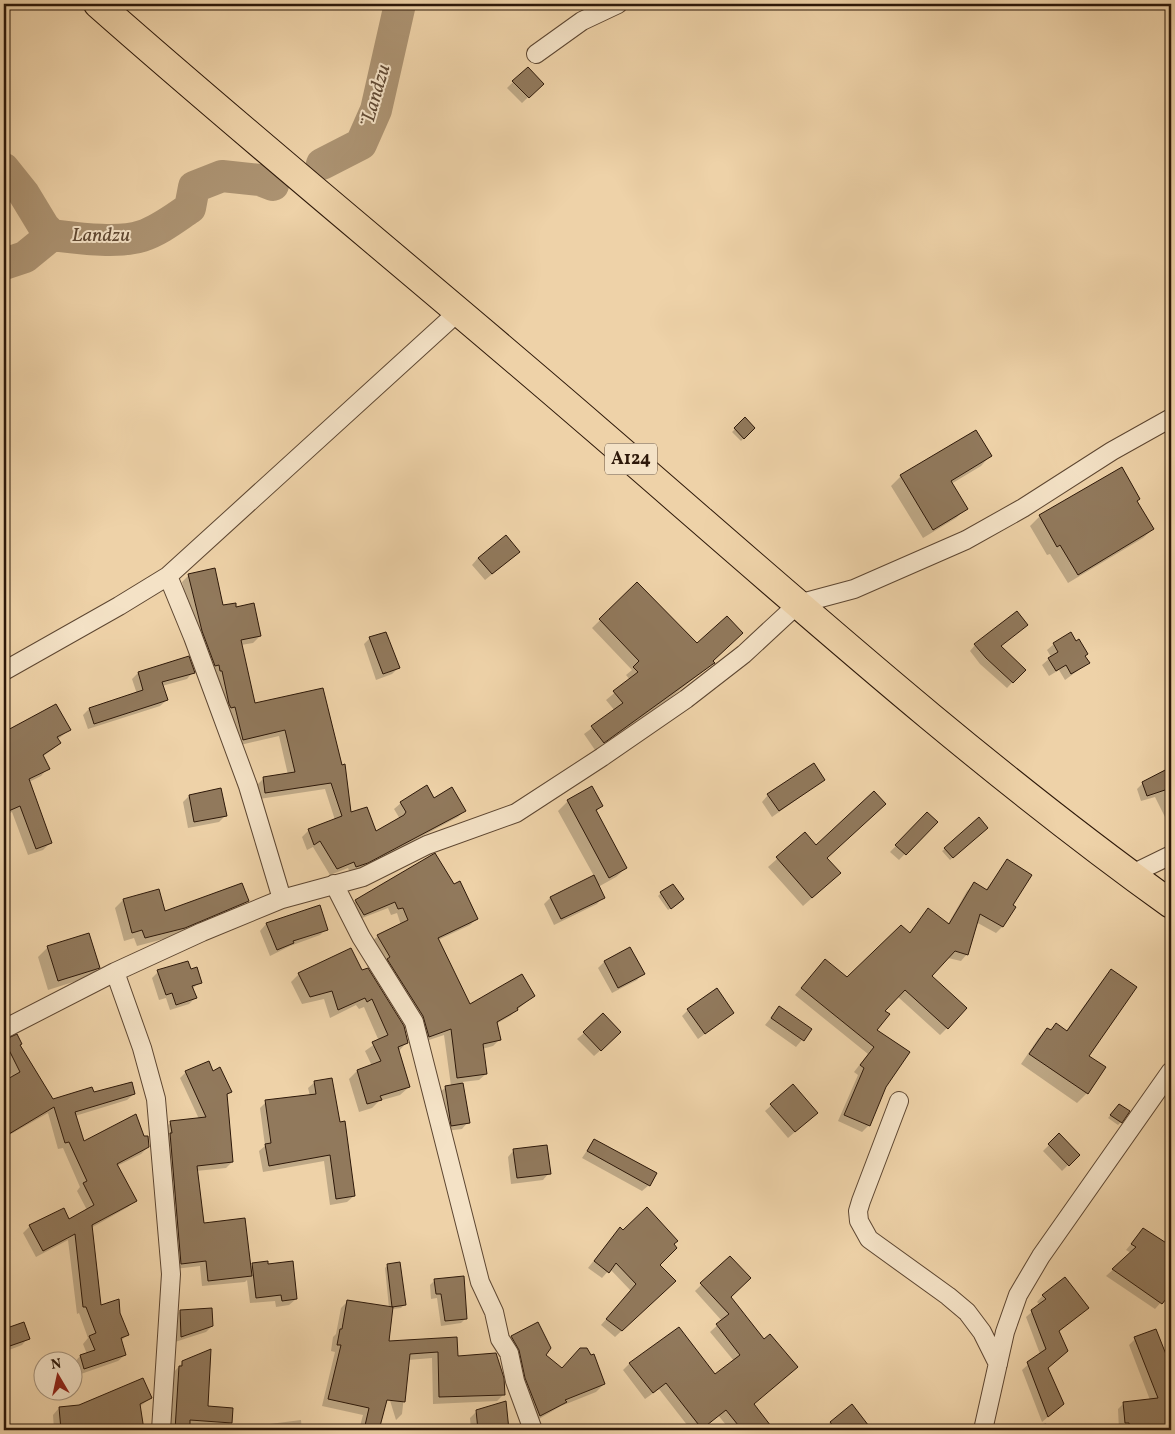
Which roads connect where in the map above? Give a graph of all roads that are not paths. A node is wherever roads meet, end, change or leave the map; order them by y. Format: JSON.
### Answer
{"nodes":[{"id":1,"x":98,"y":4,"type":"edge"},
{"id":2,"x":618,"y":4,"type":"edge"},
{"id":3,"x":536,"y":54,"type":"dead end"},
{"id":4,"x":458,"y":312,"type":"junction"},
{"id":5,"x":1171,"y":418,"type":"edge"},
{"id":6,"x":168,"y":576,"type":"junction"},
{"id":7,"x":798,"y":604,"type":"junction"},
{"id":8,"x":4,"y":671,"type":"edge"},
{"id":9,"x":1171,"y":855,"type":"edge"},
{"id":10,"x":1130,"y":874,"type":"junction"},
{"id":11,"x":334,"y":884,"type":"junction"},
{"id":12,"x":282,"y":899,"type":"junction"},
{"id":13,"x":1171,"y":904,"type":"edge"},
{"id":14,"x":115,"y":972,"type":"junction"},
{"id":15,"x":4,"y":1029,"type":"edge"},
{"id":16,"x":1171,"y":1071,"type":"edge"},
{"id":17,"x":899,"y":1101,"type":"dead end"},
{"id":18,"x":998,"y":1364,"type":"junction"},
{"id":19,"x":161,"y":1430,"type":"edge"},
{"id":20,"x":533,"y":1430,"type":"edge"},
{"id":21,"x":983,"y":1430,"type":"edge"}],
"edges":[{"from":1,"to":4,"type":"highway","number":"A124"},
{"from":2,"to":3,"type":"street"},
{"from":4,"to":6,"type":"street"},
{"from":4,"to":7,"type":"highway","number":"A124"},
{"from":5,"to":7,"type":"street"},
{"from":6,"to":8,"type":"street"},
{"from":6,"to":12,"type":"street"},
{"from":7,"to":10,"type":"highway","number":"A124"},
{"from":7,"to":11,"type":"street"},
{"from":9,"to":10,"type":"street"},
{"from":10,"to":13,"type":"highway","number":"A124"},
{"from":11,"to":12,"type":"street"},
{"from":11,"to":20,"type":"street"},
{"from":12,"to":14,"type":"street"},
{"from":14,"to":15,"type":"street"},
{"from":14,"to":19,"type":"street"},
{"from":16,"to":18,"type":"street"},
{"from":17,"to":18,"type":"street"},
{"from":18,"to":21,"type":"street"}]}
